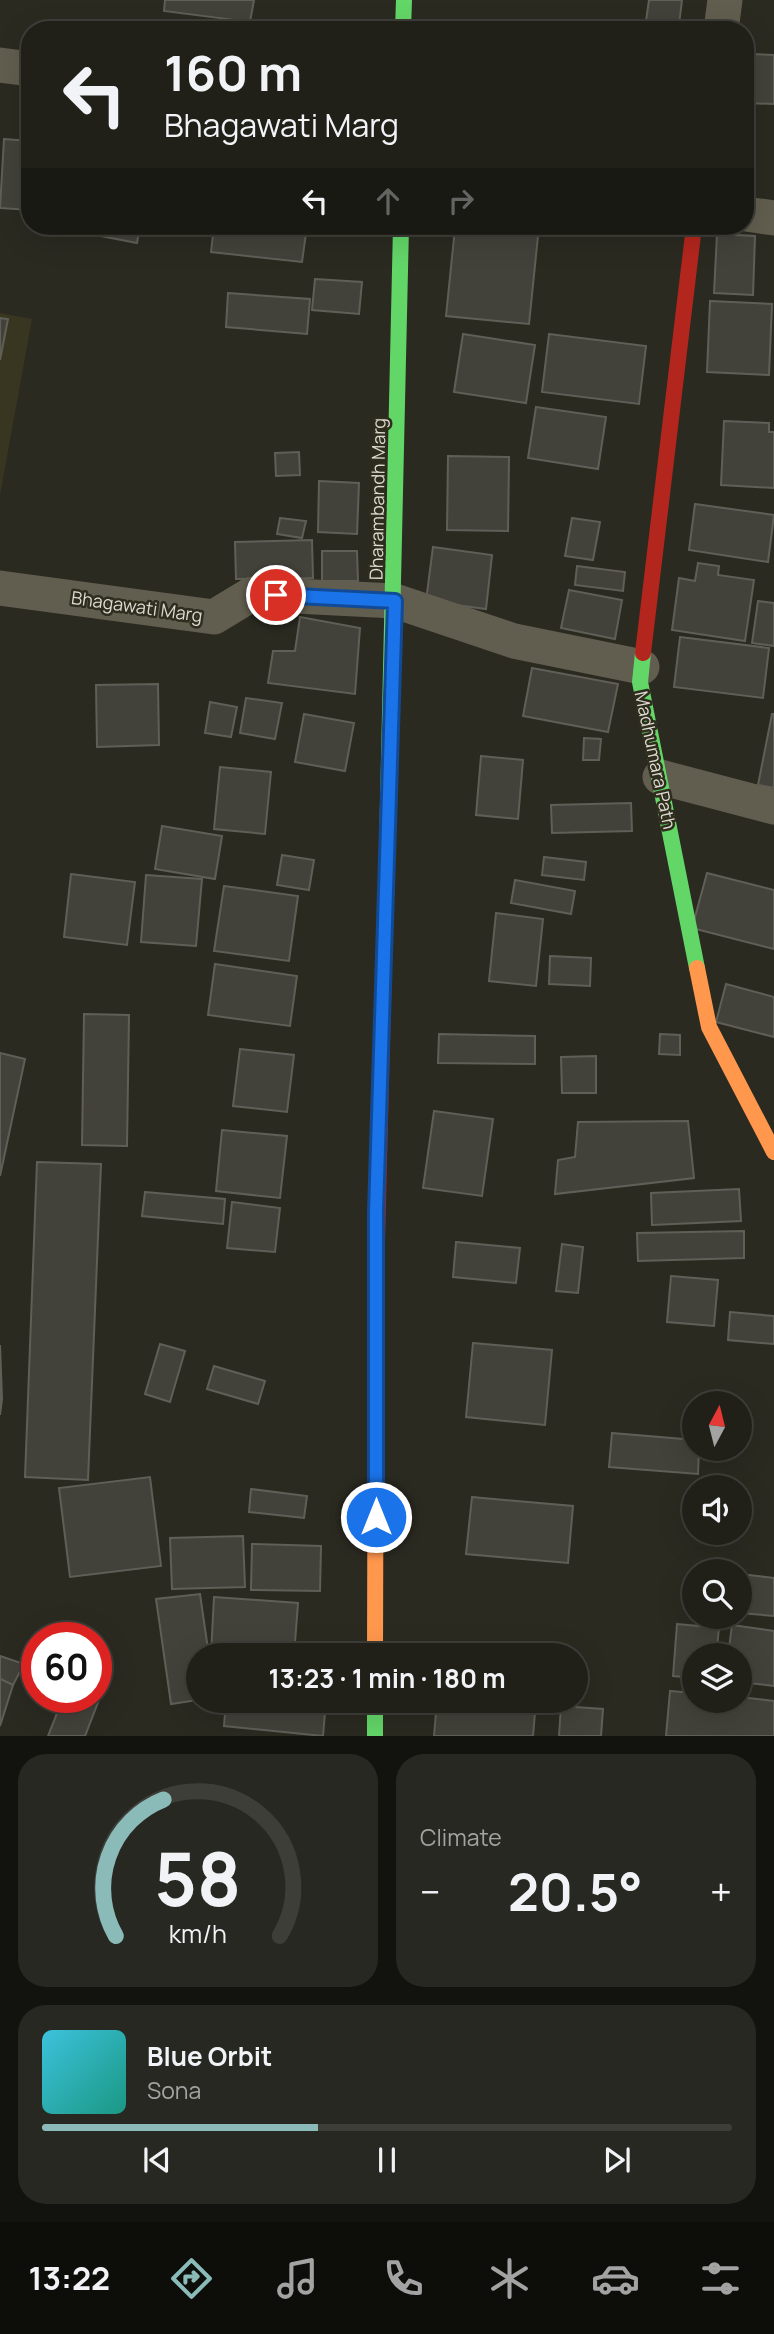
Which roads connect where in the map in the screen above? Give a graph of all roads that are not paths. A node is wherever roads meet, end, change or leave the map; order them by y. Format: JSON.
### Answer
{"nodes":[{"id":1,"x":404,"y":0,"type":"edge"},
{"id":2,"x":725,"y":0,"type":"edge"},
{"id":3,"x":404,"y":21,"type":"edge"},
{"id":4,"x":722,"y":21,"type":"edge"},
{"id":5,"x":0,"y":65,"type":"edge"},
{"id":6,"x":21,"y":68,"type":"edge"},
{"id":7,"x":754,"y":215,"type":"edge"},
{"id":8,"x":774,"y":218,"type":"edge"},
{"id":9,"x":401,"y":235,"type":"edge"},
{"id":10,"x":693,"y":235,"type":"edge"},
{"id":11,"x":0,"y":588,"type":"edge"},
{"id":12,"x":395,"y":601,"type":"junction"},
{"id":13,"x":642,"y":667,"type":"junction"},
{"id":14,"x":660,"y":777,"type":"junction"},
{"id":15,"x":774,"y":807,"type":"edge"},
{"id":16,"x":774,"y":1152,"type":"edge"},
{"id":17,"x":376,"y":1643,"type":"edge"},
{"id":18,"x":375,"y":1713,"type":"edge"},
{"id":19,"x":375,"y":1735,"type":"edge"}],
"edges":[{"from":1,"to":3,"type":"main road"},
{"from":2,"to":4,"type":"street"},
{"from":5,"to":6,"type":"street"},
{"from":7,"to":8,"type":"street"},
{"from":9,"to":12,"type":"main road","name":"Dharambandh Marg"},
{"from":10,"to":13,"type":"main road","name":"Madhumara Path"},
{"from":11,"to":12,"type":"street","name":"Bhagawati Marg"},
{"from":12,"to":13,"type":"street","name":"Bhagawati Marg"},
{"from":12,"to":17,"type":"main road","name":"Dharambandh Marg"},
{"from":13,"to":14,"type":"main road","name":"Madhumara Path"},
{"from":14,"to":15,"type":"street"},
{"from":14,"to":16,"type":"main road","name":"Madhumara Path"},
{"from":18,"to":19,"type":"main road"}]}
